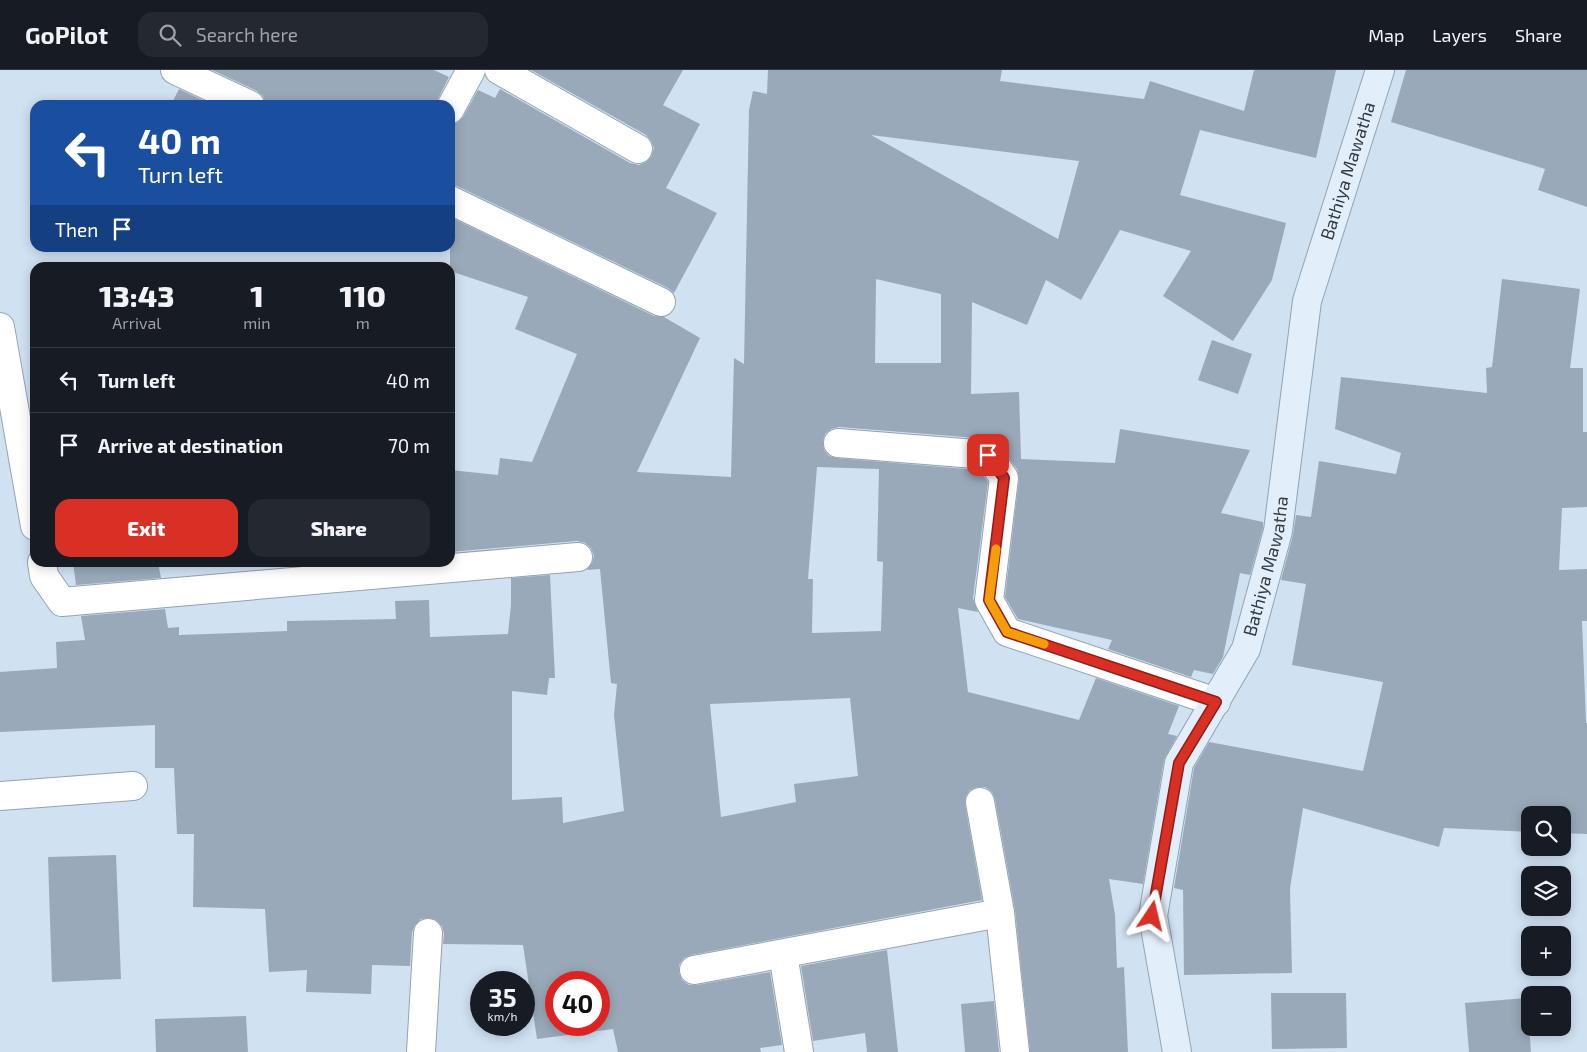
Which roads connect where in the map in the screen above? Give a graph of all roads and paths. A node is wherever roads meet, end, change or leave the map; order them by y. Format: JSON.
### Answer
{"nodes":[{"id":1,"x":175,"y":70,"type":"edge"},
{"id":2,"x":471,"y":70,"type":"edge"},
{"id":3,"x":499,"y":70,"type":"edge"},
{"id":4,"x":1380,"y":70,"type":"edge"},
{"id":5,"x":239,"y":100,"type":"edge"},
{"id":6,"x":454,"y":100,"type":"edge"},
{"id":7,"x":638,"y":149,"type":"dead end"},
{"id":8,"x":455,"y":202,"type":"edge"},
{"id":9,"x":661,"y":302,"type":"dead end"},
{"id":10,"x":0,"y":327,"type":"edge"},
{"id":11,"x":838,"y":442,"type":"dead end"},
{"id":12,"x":30,"y":498,"type":"edge"},
{"id":13,"x":578,"y":557,"type":"dead end"},
{"id":14,"x":43,"y":567,"type":"edge"},
{"id":15,"x":1216,"y":702,"type":"junction"},
{"id":16,"x":133,"y":786,"type":"dead end"},
{"id":17,"x":0,"y":796,"type":"edge"},
{"id":18,"x":980,"y":802,"type":"dead end"},
{"id":19,"x":1000,"y":914,"type":"junction"},
{"id":20,"x":428,"y":934,"type":"dead end"},
{"id":21,"x":783,"y":954,"type":"junction"},
{"id":22,"x":694,"y":970,"type":"dead end"},
{"id":23,"x":421,"y":1052,"type":"edge"},
{"id":24,"x":799,"y":1052,"type":"edge"},
{"id":25,"x":1015,"y":1052,"type":"edge"},
{"id":26,"x":1177,"y":1052,"type":"edge"}],
"edges":[{"from":1,"to":5,"type":"street"},
{"from":2,"to":6,"type":"street"},
{"from":3,"to":7,"type":"street"},
{"from":4,"to":15,"type":"street","name":"Bathiya Mawatha"},
{"from":8,"to":9,"type":"street"},
{"from":10,"to":12,"type":"street"},
{"from":11,"to":15,"type":"street"},
{"from":13,"to":14,"type":"street"},
{"from":15,"to":26,"type":"street","name":"Bathiya Mawatha"},
{"from":16,"to":17,"type":"street"},
{"from":18,"to":19,"type":"street"},
{"from":19,"to":21,"type":"street"},
{"from":19,"to":25,"type":"street"},
{"from":20,"to":23,"type":"street"},
{"from":21,"to":22,"type":"street"},
{"from":21,"to":24,"type":"street"}]}
